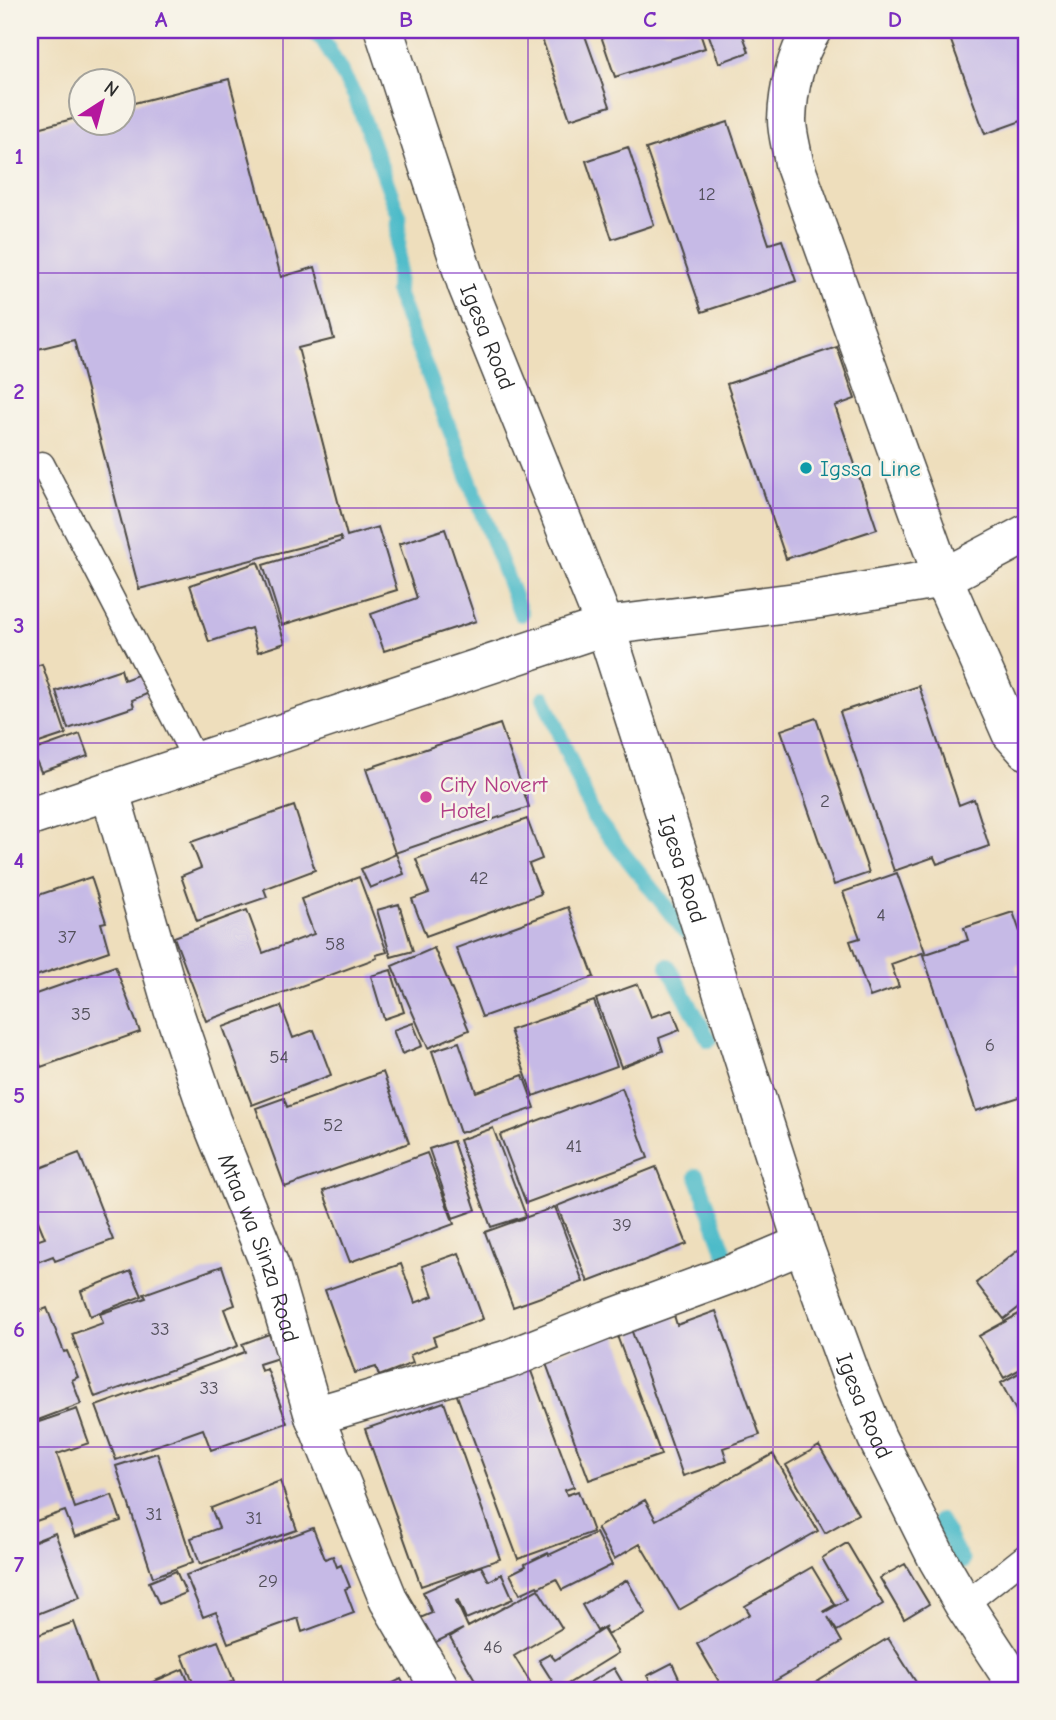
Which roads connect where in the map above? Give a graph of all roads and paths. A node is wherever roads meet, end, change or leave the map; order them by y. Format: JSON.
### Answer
{"nodes":[{"id":1,"x":384,"y":30,"type":"edge"},
{"id":2,"x":811,"y":30,"type":"edge"},
{"id":3,"x":42,"y":464,"type":"dead end"},
{"id":4,"x":1026,"y":534,"type":"edge"},
{"id":5,"x":943,"y":578,"type":"junction"},
{"id":6,"x":605,"y":626,"type":"junction"},
{"id":7,"x":1026,"y":750,"type":"edge"},
{"id":8,"x":197,"y":763,"type":"junction"},
{"id":9,"x":110,"y":792,"type":"junction"},
{"id":10,"x":30,"y":817,"type":"edge"},
{"id":11,"x":803,"y":1244,"type":"junction"},
{"id":12,"x":314,"y":1416,"type":"junction"},
{"id":13,"x":1026,"y":1556,"type":"edge"},
{"id":14,"x":964,"y":1605,"type":"junction"},
{"id":15,"x":441,"y":1690,"type":"edge"},
{"id":16,"x":1020,"y":1690,"type":"edge"}],
"edges":[{"from":1,"to":6,"type":"street","name":"Igesa Road"},
{"from":2,"to":5,"type":"street"},
{"from":3,"to":8,"type":"lane"},
{"from":4,"to":5,"type":"street"},
{"from":5,"to":6,"type":"street"},
{"from":5,"to":7,"type":"street"},
{"from":6,"to":8,"type":"street"},
{"from":6,"to":11,"type":"street","name":"Igesa Road"},
{"from":8,"to":9,"type":"street"},
{"from":9,"to":10,"type":"street"},
{"from":9,"to":12,"type":"street","name":"Mtaa wa Sinza Road"},
{"from":11,"to":12,"type":"street"},
{"from":11,"to":14,"type":"street","name":"Igesa Road"},
{"from":12,"to":15,"type":"street","name":"Mtaa wa Sinza Road"},
{"from":13,"to":14,"type":"lane"},
{"from":14,"to":16,"type":"street","name":"Igesa Road"}]}
